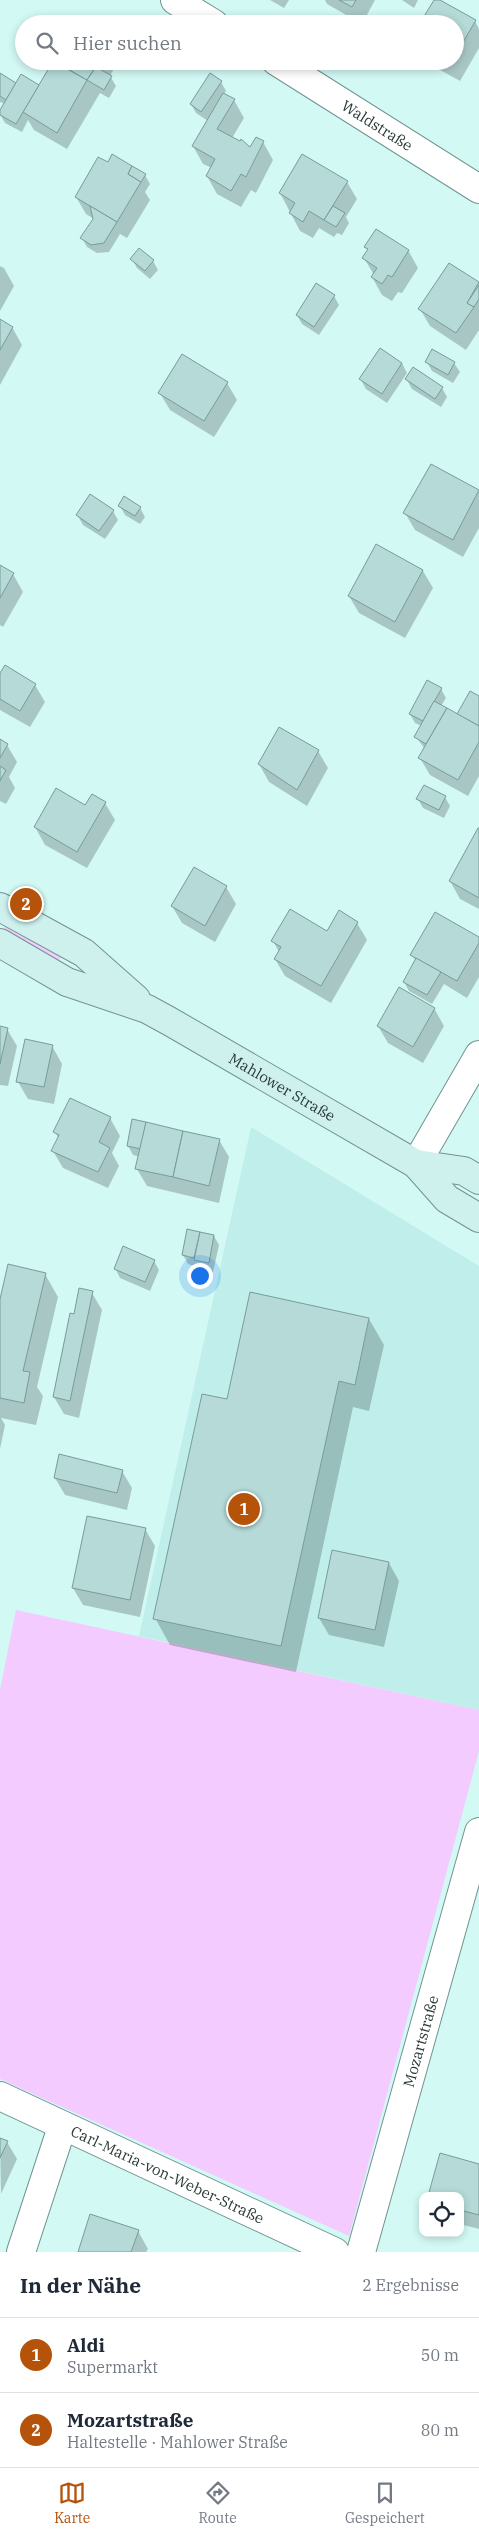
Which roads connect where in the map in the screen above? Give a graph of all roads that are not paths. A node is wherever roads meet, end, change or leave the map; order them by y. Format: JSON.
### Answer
{"nodes":[{"id":1,"x":175,"y":0,"type":"edge"},
{"id":2,"x":199,"y":15,"type":"edge"},
{"id":3,"x":290,"y":70,"type":"edge"},
{"id":4,"x":479,"y":189,"type":"edge"},
{"id":5,"x":0,"y":907,"type":"edge"},
{"id":6,"x":0,"y":943,"type":"edge"},
{"id":7,"x":147,"y":1009,"type":"junction"},
{"id":8,"x":479,"y":1055,"type":"edge"},
{"id":9,"x":416,"y":1164,"type":"junction"},
{"id":10,"x":479,"y":1180,"type":"edge"},
{"id":11,"x":479,"y":1218,"type":"edge"},
{"id":12,"x":479,"y":1832,"type":"edge"},
{"id":13,"x":475,"y":1871,"type":"edge"},
{"id":14,"x":0,"y":2096,"type":"edge"},
{"id":15,"x":62,"y":2127,"type":"junction"},
{"id":16,"x":21,"y":2252,"type":"edge"},
{"id":17,"x":335,"y":2252,"type":"edge"},
{"id":18,"x":361,"y":2252,"type":"edge"}],
"edges":[{"from":1,"to":2,"type":"street"},
{"from":3,"to":4,"type":"street","name":"Waldstraße"},
{"from":5,"to":7,"type":"main road","name":"Mahlower Straße"},
{"from":6,"to":7,"type":"main road","name":"Mahlower Straße"},
{"from":7,"to":9,"type":"main road","name":"Mahlower Straße"},
{"from":8,"to":9,"type":"street"},
{"from":9,"to":10,"type":"main road","name":"Mahlower Straße"},
{"from":9,"to":11,"type":"main road","name":"Mahlower Straße"},
{"from":12,"to":13,"type":"street","name":"Mozartstraße"},
{"from":13,"to":18,"type":"street","name":"Mozartstraße"},
{"from":14,"to":15,"type":"street","name":"Carl-Maria-von-Weber-Straße"},
{"from":15,"to":16,"type":"street"},
{"from":15,"to":17,"type":"street","name":"Carl-Maria-von-Weber-Straße"}]}
